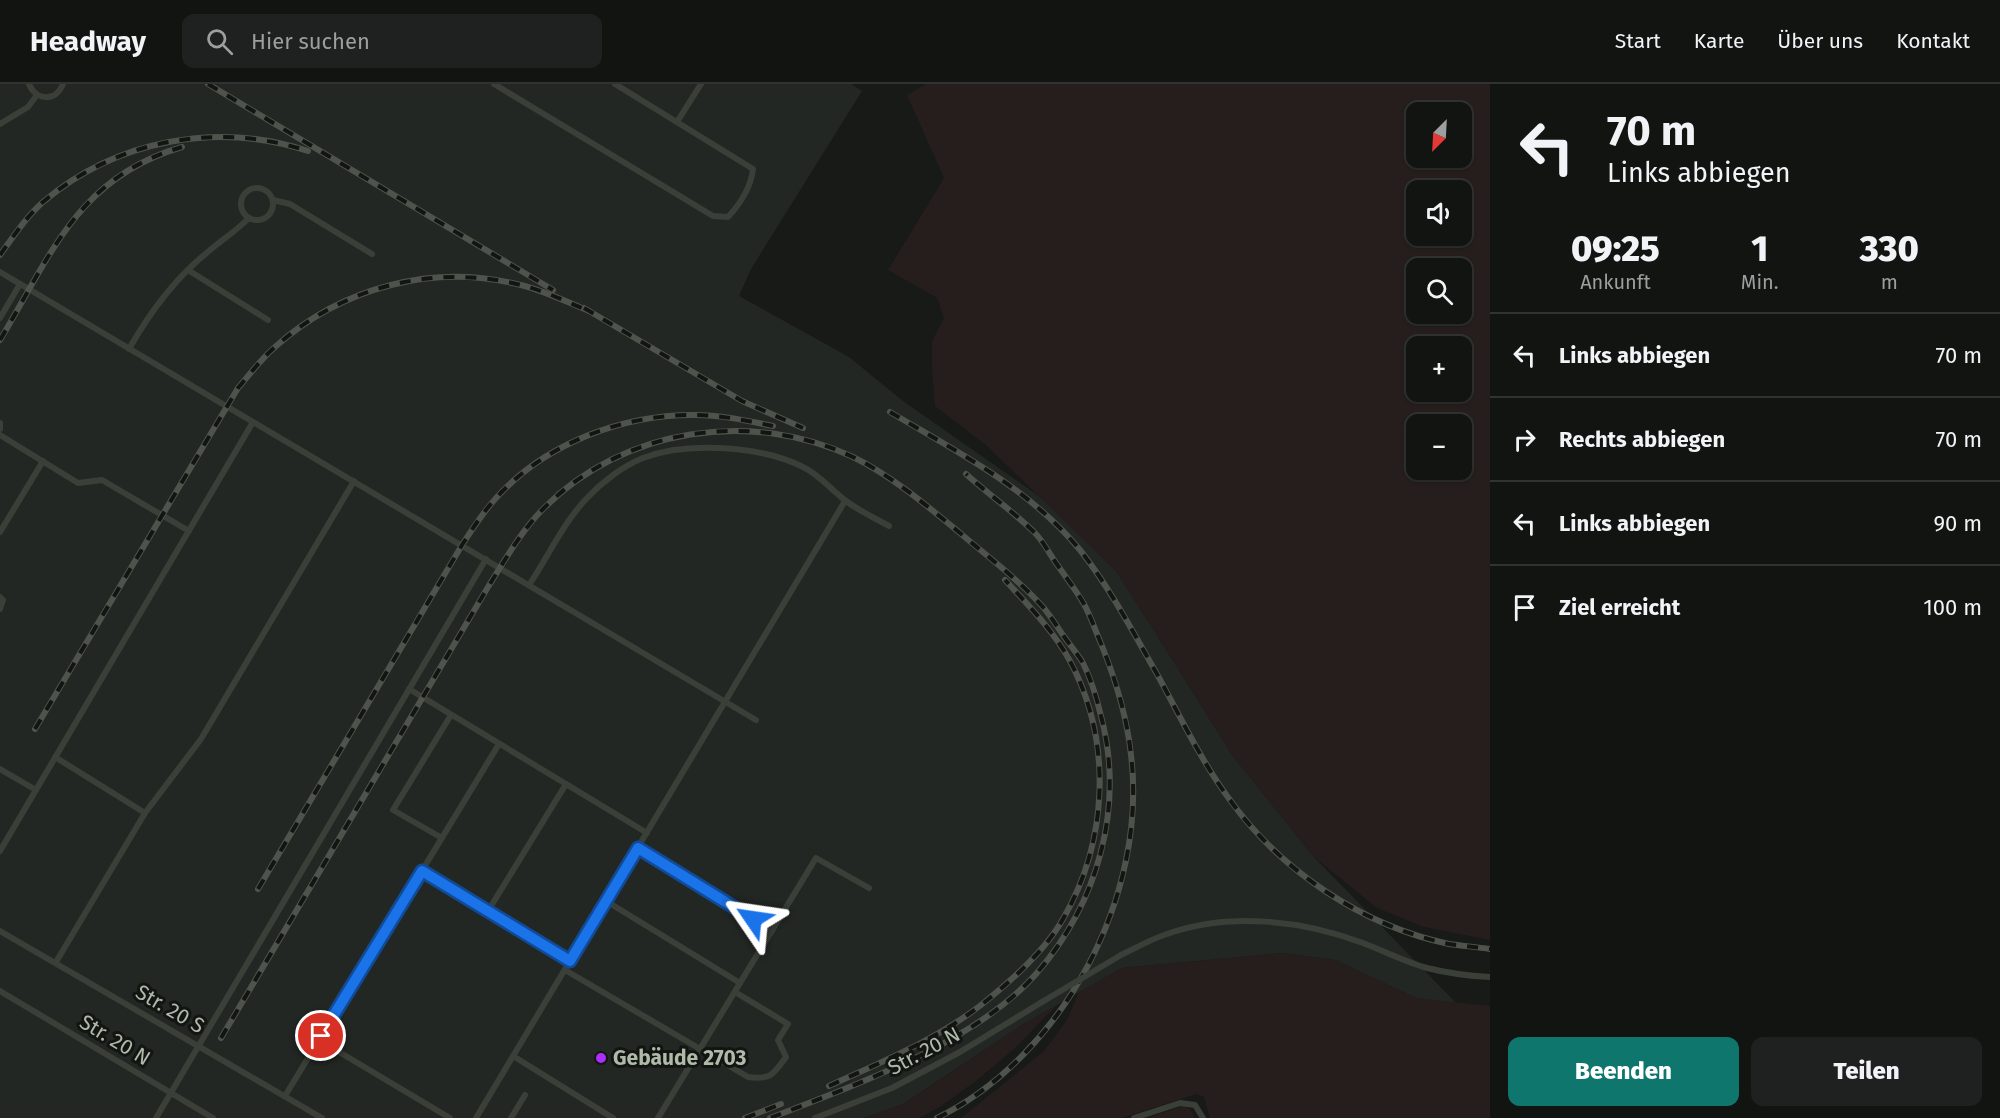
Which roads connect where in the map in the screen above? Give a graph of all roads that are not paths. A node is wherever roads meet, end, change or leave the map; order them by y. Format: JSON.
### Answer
{"nodes":[{"id":1,"x":29,"y":84,"type":"edge"},
{"id":2,"x":63,"y":84,"type":"edge"},
{"id":3,"x":494,"y":84,"type":"edge"},
{"id":4,"x":615,"y":84,"type":"edge"},
{"id":5,"x":701,"y":84,"type":"edge"},
{"id":6,"x":38,"y":95,"type":"junction"},
{"id":7,"x":677,"y":122,"type":"junction"},
{"id":8,"x":0,"y":124,"type":"edge"},
{"id":9,"x":273,"y":200,"type":"junction"},
{"id":10,"x":249,"y":218,"type":"junction"},
{"id":11,"x":372,"y":254,"type":"dead end"},
{"id":12,"x":189,"y":270,"type":"junction"},
{"id":13,"x":0,"y":272,"type":"edge"},
{"id":14,"x":20,"y":285,"type":"junction"},
{"id":15,"x":0,"y":303,"type":"edge"},
{"id":16,"x":7,"y":307,"type":"junction"},
{"id":17,"x":0,"y":318,"type":"edge"},
{"id":18,"x":268,"y":320,"type":"dead end"},
{"id":19,"x":129,"y":349,"type":"junction"},
{"id":20,"x":253,"y":422,"type":"junction"},
{"id":21,"x":0,"y":423,"type":"edge"},
{"id":22,"x":0,"y":429,"type":"edge"},
{"id":23,"x":0,"y":435,"type":"edge"},
{"id":24,"x":43,"y":461,"type":"junction"},
{"id":25,"x":354,"y":481,"type":"junction"},
{"id":26,"x":845,"y":501,"type":"junction"},
{"id":27,"x":889,"y":526,"type":"dead end"},
{"id":28,"x":189,"y":531,"type":"junction"},
{"id":29,"x":0,"y":532,"type":"edge"},
{"id":30,"x":486,"y":559,"type":"junction"},
{"id":31,"x":529,"y":585,"type":"junction"},
{"id":32,"x":0,"y":597,"type":"edge"},
{"id":33,"x":0,"y":609,"type":"edge"},
{"id":34,"x":409,"y":689,"type":"junction"},
{"id":35,"x":725,"y":702,"type":"junction"},
{"id":36,"x":451,"y":715,"type":"junction"},
{"id":37,"x":756,"y":720,"type":"dead end"},
{"id":38,"x":499,"y":744,"type":"junction"},
{"id":39,"x":55,"y":757,"type":"junction"},
{"id":40,"x":0,"y":769,"type":"edge"},
{"id":41,"x":566,"y":784,"type":"junction"},
{"id":42,"x":36,"y":790,"type":"junction"},
{"id":43,"x":146,"y":813,"type":"junction"},
{"id":44,"x":647,"y":832,"type":"junction"},
{"id":45,"x":442,"y":838,"type":"junction"},
{"id":46,"x":638,"y":848,"type":"junction"},
{"id":47,"x":0,"y":851,"type":"edge"},
{"id":48,"x":422,"y":871,"type":"junction"},
{"id":49,"x":869,"y":888,"type":"dead end"},
{"id":50,"x":606,"y":901,"type":"junction"},
{"id":51,"x":488,"y":911,"type":"junction"},
{"id":52,"x":0,"y":931,"type":"edge"},
{"id":53,"x":772,"y":931,"type":"junction"},
{"id":54,"x":570,"y":961,"type":"junction"},
{"id":55,"x":56,"y":962,"type":"junction"},
{"id":56,"x":564,"y":970,"type":"junction"},
{"id":57,"x":1490,"y":977,"type":"edge"},
{"id":58,"x":740,"y":983,"type":"junction"},
{"id":59,"x":0,"y":991,"type":"edge"},
{"id":60,"x":735,"y":992,"type":"junction"},
{"id":61,"x":319,"y":1040,"type":"junction"},
{"id":62,"x":199,"y":1045,"type":"junction"},
{"id":63,"x":700,"y":1050,"type":"junction"},
{"id":64,"x":513,"y":1056,"type":"junction"},
{"id":65,"x":170,"y":1093,"type":"junction"},
{"id":66,"x":525,"y":1095,"type":"dead end"},
{"id":67,"x":285,"y":1096,"type":"junction"},
{"id":68,"x":478,"y":1117,"type":"edge"},
{"id":69,"x":156,"y":1118,"type":"edge"},
{"id":70,"x":213,"y":1118,"type":"edge"},
{"id":71,"x":322,"y":1118,"type":"edge"},
{"id":72,"x":450,"y":1118,"type":"edge"},
{"id":73,"x":511,"y":1118,"type":"edge"},
{"id":74,"x":613,"y":1118,"type":"edge"},
{"id":75,"x":658,"y":1118,"type":"edge"},
{"id":76,"x":815,"y":1118,"type":"edge"},
{"id":77,"x":1134,"y":1118,"type":"edge"},
{"id":78,"x":1203,"y":1118,"type":"edge"}],
"edges":[{"from":1,"to":6,"type":"lane"},
{"from":2,"to":6,"type":"lane"},
{"from":3,"to":7,"type":"lane"},
{"from":4,"to":7,"type":"lane"},
{"from":5,"to":7,"type":"lane"},
{"from":6,"to":8,"type":"lane"},
{"from":9,"to":10,"type":"lane"},
{"from":9,"to":10,"type":"lane"},
{"from":9,"to":11,"type":"lane"},
{"from":10,"to":12,"type":"lane"},
{"from":12,"to":18,"type":"lane"},
{"from":12,"to":19,"type":"lane"},
{"from":13,"to":14,"type":"lane"},
{"from":14,"to":16,"type":"lane"},
{"from":14,"to":19,"type":"lane"},
{"from":15,"to":16,"type":"lane"},
{"from":16,"to":17,"type":"lane"},
{"from":19,"to":20,"type":"lane"},
{"from":20,"to":25,"type":"lane"},
{"from":20,"to":28,"type":"lane"},
{"from":21,"to":22,"type":"lane"},
{"from":23,"to":24,"type":"lane"},
{"from":24,"to":28,"type":"lane"},
{"from":24,"to":29,"type":"lane"},
{"from":25,"to":30,"type":"lane"},
{"from":25,"to":43,"type":"lane"},
{"from":26,"to":27,"type":"lane"},
{"from":26,"to":31,"type":"lane"},
{"from":26,"to":35,"type":"lane"},
{"from":28,"to":39,"type":"lane"},
{"from":30,"to":31,"type":"lane"},
{"from":30,"to":34,"type":"lane"},
{"from":31,"to":35,"type":"lane"},
{"from":32,"to":33,"type":"lane"},
{"from":34,"to":36,"type":"lane"},
{"from":34,"to":62,"type":"lane"},
{"from":35,"to":37,"type":"lane"},
{"from":35,"to":44,"type":"lane"},
{"from":36,"to":38,"type":"lane"},
{"from":36,"to":45,"type":"lane"},
{"from":38,"to":41,"type":"lane"},
{"from":38,"to":45,"type":"lane"},
{"from":39,"to":42,"type":"lane"},
{"from":39,"to":43,"type":"lane"},
{"from":40,"to":42,"type":"lane"},
{"from":41,"to":44,"type":"lane"},
{"from":41,"to":51,"type":"lane"},
{"from":42,"to":47,"type":"lane"},
{"from":43,"to":55,"type":"lane"},
{"from":44,"to":46,"type":"lane"},
{"from":45,"to":48,"type":"lane"},
{"from":46,"to":50,"type":"lane"},
{"from":46,"to":53,"type":"lane"},
{"from":48,"to":51,"type":"lane"},
{"from":48,"to":61,"type":"lane"},
{"from":49,"to":53,"type":"lane"},
{"from":50,"to":54,"type":"lane"},
{"from":50,"to":58,"type":"lane"},
{"from":51,"to":54,"type":"lane"},
{"from":52,"to":55,"type":"lane","name":"Str. 20 S"},
{"from":53,"to":58,"type":"lane"},
{"from":54,"to":56,"type":"lane"},
{"from":55,"to":62,"type":"lane","name":"Str. 20 S"},
{"from":56,"to":63,"type":"lane"},
{"from":56,"to":64,"type":"lane"},
{"from":57,"to":76,"type":"lane","name":"Str. 20 N","bridge":true},
{"from":58,"to":60,"type":"lane"},
{"from":59,"to":65,"type":"lane","name":"Str. 20 N"},
{"from":60,"to":63,"type":"lane"},
{"from":60,"to":63,"type":"lane"},
{"from":61,"to":67,"type":"lane"},
{"from":61,"to":72,"type":"lane"},
{"from":62,"to":65,"type":"lane"},
{"from":62,"to":67,"type":"lane","name":"Str. 20 S"},
{"from":63,"to":75,"type":"lane"},
{"from":64,"to":68,"type":"lane"},
{"from":64,"to":74,"type":"lane"},
{"from":65,"to":69,"type":"lane"},
{"from":65,"to":70,"type":"lane","name":"Str. 20 N"},
{"from":66,"to":73,"type":"lane"},
{"from":67,"to":71,"type":"lane","name":"Str. 20 S"},
{"from":77,"to":78,"type":"lane"}]}
